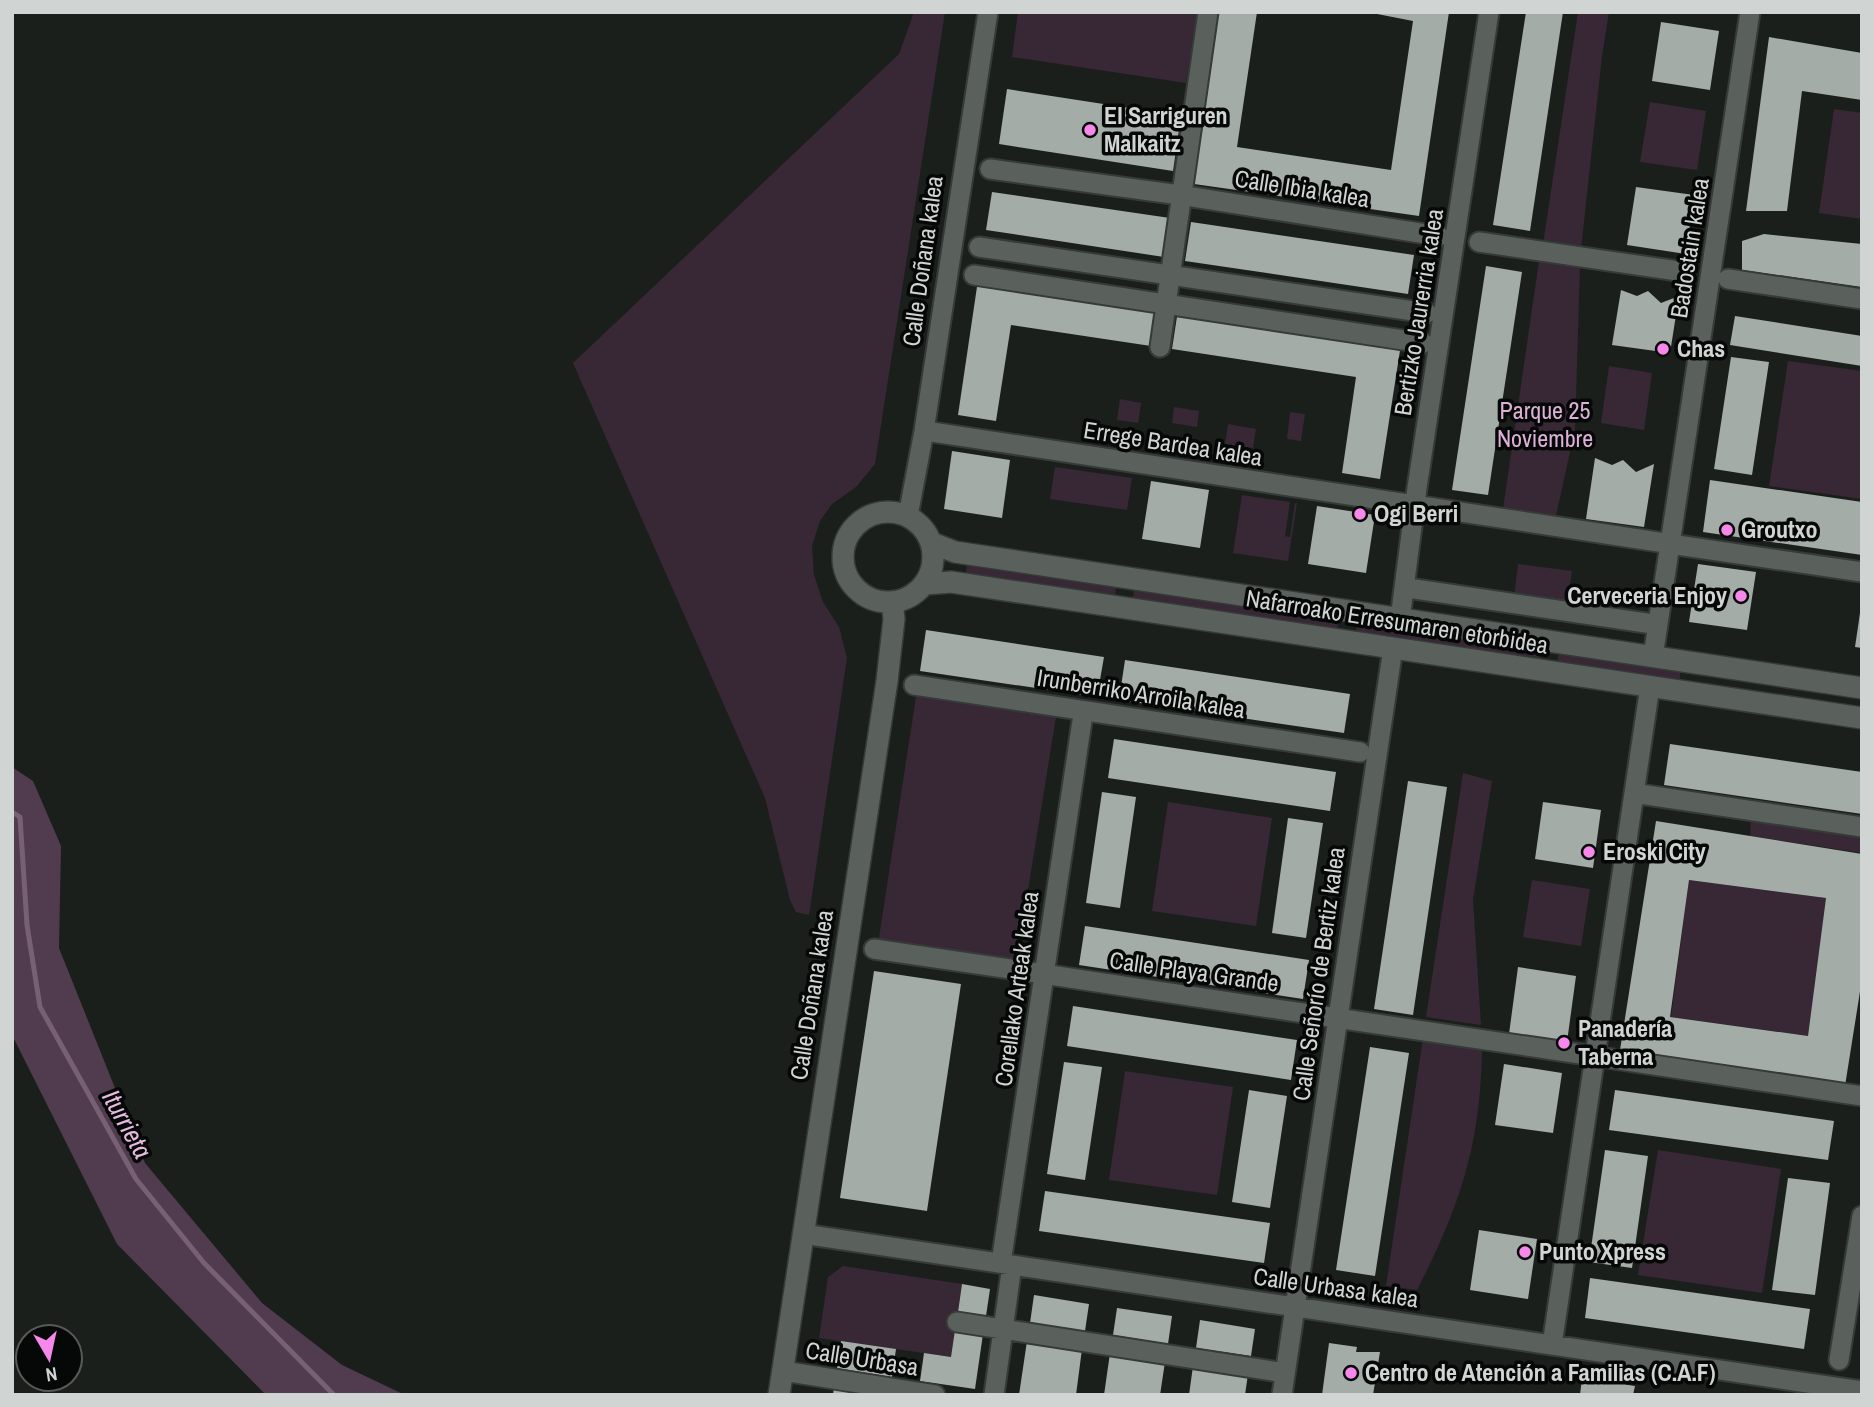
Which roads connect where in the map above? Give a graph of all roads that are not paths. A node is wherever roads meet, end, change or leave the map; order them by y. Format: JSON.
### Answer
{"nodes":[{"id":1,"x":988,"y":12,"type":"edge"},
{"id":2,"x":1208,"y":12,"type":"edge"},
{"id":3,"x":1489,"y":12,"type":"edge"},
{"id":4,"x":1750,"y":12,"type":"edge"},
{"id":5,"x":990,"y":169,"type":"dead end"},
{"id":6,"x":1181,"y":195,"type":"junction"},
{"id":7,"x":1439,"y":236,"type":"dead end"},
{"id":8,"x":1479,"y":242,"type":"dead end"},
{"id":9,"x":979,"y":247,"type":"dead end"},
{"id":10,"x":1061,"y":259,"type":"junction"},
{"id":11,"x":1685,"y":272,"type":"dead end"},
{"id":12,"x":974,"y":275,"type":"dead end"},
{"id":13,"x":1171,"y":275,"type":"junction"},
{"id":14,"x":1728,"y":279,"type":"dead end"},
{"id":15,"x":1056,"y":287,"type":"junction"},
{"id":16,"x":1862,"y":299,"type":"edge"},
{"id":17,"x":1346,"y":301,"type":"junction"},
{"id":18,"x":1166,"y":304,"type":"junction"},
{"id":19,"x":1427,"y":313,"type":"dead end"},
{"id":20,"x":1342,"y":331,"type":"junction"},
{"id":21,"x":1423,"y":343,"type":"dead end"},
{"id":22,"x":1160,"y":347,"type":"dead end"},
{"id":23,"x":932,"y":432,"type":"dead end"},
{"id":24,"x":908,"y":516,"type":"junction"},
{"id":25,"x":932,"y":543,"type":"junction"},
{"id":26,"x":1862,"y":572,"type":"edge"},
{"id":27,"x":925,"y":584,"type":"junction"},
{"id":28,"x":1408,"y":588,"type":"dead end"},
{"id":29,"x":891,"y":602,"type":"junction"},
{"id":30,"x":1399,"y":619,"type":"junction"},
{"id":31,"x":1653,"y":624,"type":"dead end"},
{"id":32,"x":1392,"y":648,"type":"junction"},
{"id":33,"x":1653,"y":657,"type":"junction"},
{"id":34,"x":914,"y":685,"type":"dead end"},
{"id":35,"x":1650,"y":686,"type":"junction"},
{"id":36,"x":1862,"y":688,"type":"edge"},
{"id":37,"x":1862,"y":718,"type":"edge"},
{"id":38,"x":1082,"y":721,"type":"dead end"},
{"id":39,"x":1360,"y":752,"type":"dead end"},
{"id":40,"x":1640,"y":794,"type":"dead end"},
{"id":41,"x":1862,"y":827,"type":"edge"},
{"id":42,"x":874,"y":948,"type":"dead end"},
{"id":43,"x":1862,"y":1096,"type":"edge"},
{"id":44,"x":1862,"y":1216,"type":"edge"},
{"id":45,"x":803,"y":1234,"type":"junction"},
{"id":46,"x":1007,"y":1264,"type":"junction"},
{"id":47,"x":1294,"y":1307,"type":"junction"},
{"id":48,"x":957,"y":1322,"type":"dead end"},
{"id":49,"x":1003,"y":1330,"type":"junction"},
{"id":50,"x":1552,"y":1345,"type":"junction"},
{"id":51,"x":1839,"y":1360,"type":"dead end"},
{"id":52,"x":783,"y":1371,"type":"junction"},
{"id":53,"x":1285,"y":1373,"type":"junction"},
{"id":54,"x":1862,"y":1391,"type":"edge"},
{"id":55,"x":779,"y":1395,"type":"edge"},
{"id":56,"x":935,"y":1395,"type":"edge"},
{"id":57,"x":994,"y":1395,"type":"edge"},
{"id":58,"x":1282,"y":1395,"type":"edge"}],
"edges":[{"from":1,"to":24,"type":"street","name":"Calle Doñana kalea"},
{"from":2,"to":6,"type":"street"},
{"from":3,"to":30,"type":"street","name":"Bertizko Jaurerria kalea"},
{"from":4,"to":33,"type":"street","name":"Badostain kalea"},
{"from":5,"to":6,"type":"street","name":"Calle Ibia kalea"},
{"from":6,"to":7,"type":"street","name":"Calle Ibia kalea"},
{"from":6,"to":13,"type":"street"},
{"from":8,"to":11,"type":"street"},
{"from":9,"to":10,"type":"street"},
{"from":10,"to":13,"type":"street"},
{"from":10,"to":15,"type":"street"},
{"from":12,"to":15,"type":"street"},
{"from":13,"to":17,"type":"street"},
{"from":13,"to":18,"type":"street"},
{"from":14,"to":16,"type":"street"},
{"from":15,"to":18,"type":"street"},
{"from":17,"to":19,"type":"street"},
{"from":17,"to":20,"type":"street"},
{"from":18,"to":20,"type":"street"},
{"from":18,"to":22,"type":"street"},
{"from":20,"to":21,"type":"street"},
{"from":23,"to":26,"type":"street","name":"Errege Bardea kalea"},
{"from":24,"to":25,"type":"street"},
{"from":24,"to":29,"type":"street"},
{"from":25,"to":27,"type":"street"},
{"from":25,"to":30,"type":"street","name":"Nafarroako Erresumaren etorbidea"},
{"from":27,"to":29,"type":"street"},
{"from":27,"to":32,"type":"street","name":"Nafarroako Erresumaren etorbidea"},
{"from":28,"to":31,"type":"street","name":"Nafarroako Erresumaren etorbidea"},
{"from":29,"to":45,"type":"street","name":"Calle Doñana kalea"},
{"from":30,"to":33,"type":"street","name":"Nafarroako Erresumaren etorbidea"},
{"from":32,"to":35,"type":"street","name":"Nafarroako Erresumaren etorbidea"},
{"from":32,"to":47,"type":"street","name":"Calle Señorío de Bertiz kalea"},
{"from":33,"to":36,"type":"street","name":"Nafarroako Erresumaren etorbidea"},
{"from":34,"to":39,"type":"street","name":"Irunberriko Arroila kalea"},
{"from":35,"to":37,"type":"street","name":"Nafarroako Erresumaren etorbidea"},
{"from":35,"to":50,"type":"street"},
{"from":38,"to":46,"type":"street","name":"Corellako Arteak kalea"},
{"from":40,"to":41,"type":"street"},
{"from":42,"to":43,"type":"street","name":"Calle Playa Grande"},
{"from":44,"to":51,"type":"street"},
{"from":45,"to":46,"type":"street","name":"Calle Urbasa kalea"},
{"from":45,"to":52,"type":"street","name":"Calle Doñana kalea"},
{"from":46,"to":47,"type":"street","name":"Calle Urbasa kalea"},
{"from":46,"to":49,"type":"street"},
{"from":47,"to":50,"type":"street","name":"Calle Urbasa kalea"},
{"from":47,"to":53,"type":"street"},
{"from":48,"to":49,"type":"street"},
{"from":49,"to":53,"type":"street"},
{"from":49,"to":57,"type":"street"},
{"from":50,"to":54,"type":"street","name":"Calle Urbasa kalea"},
{"from":52,"to":55,"type":"street","name":"Calle Doñana kalea"},
{"from":52,"to":56,"type":"street","name":"Calle Urbasa"},
{"from":53,"to":58,"type":"street"}]}
